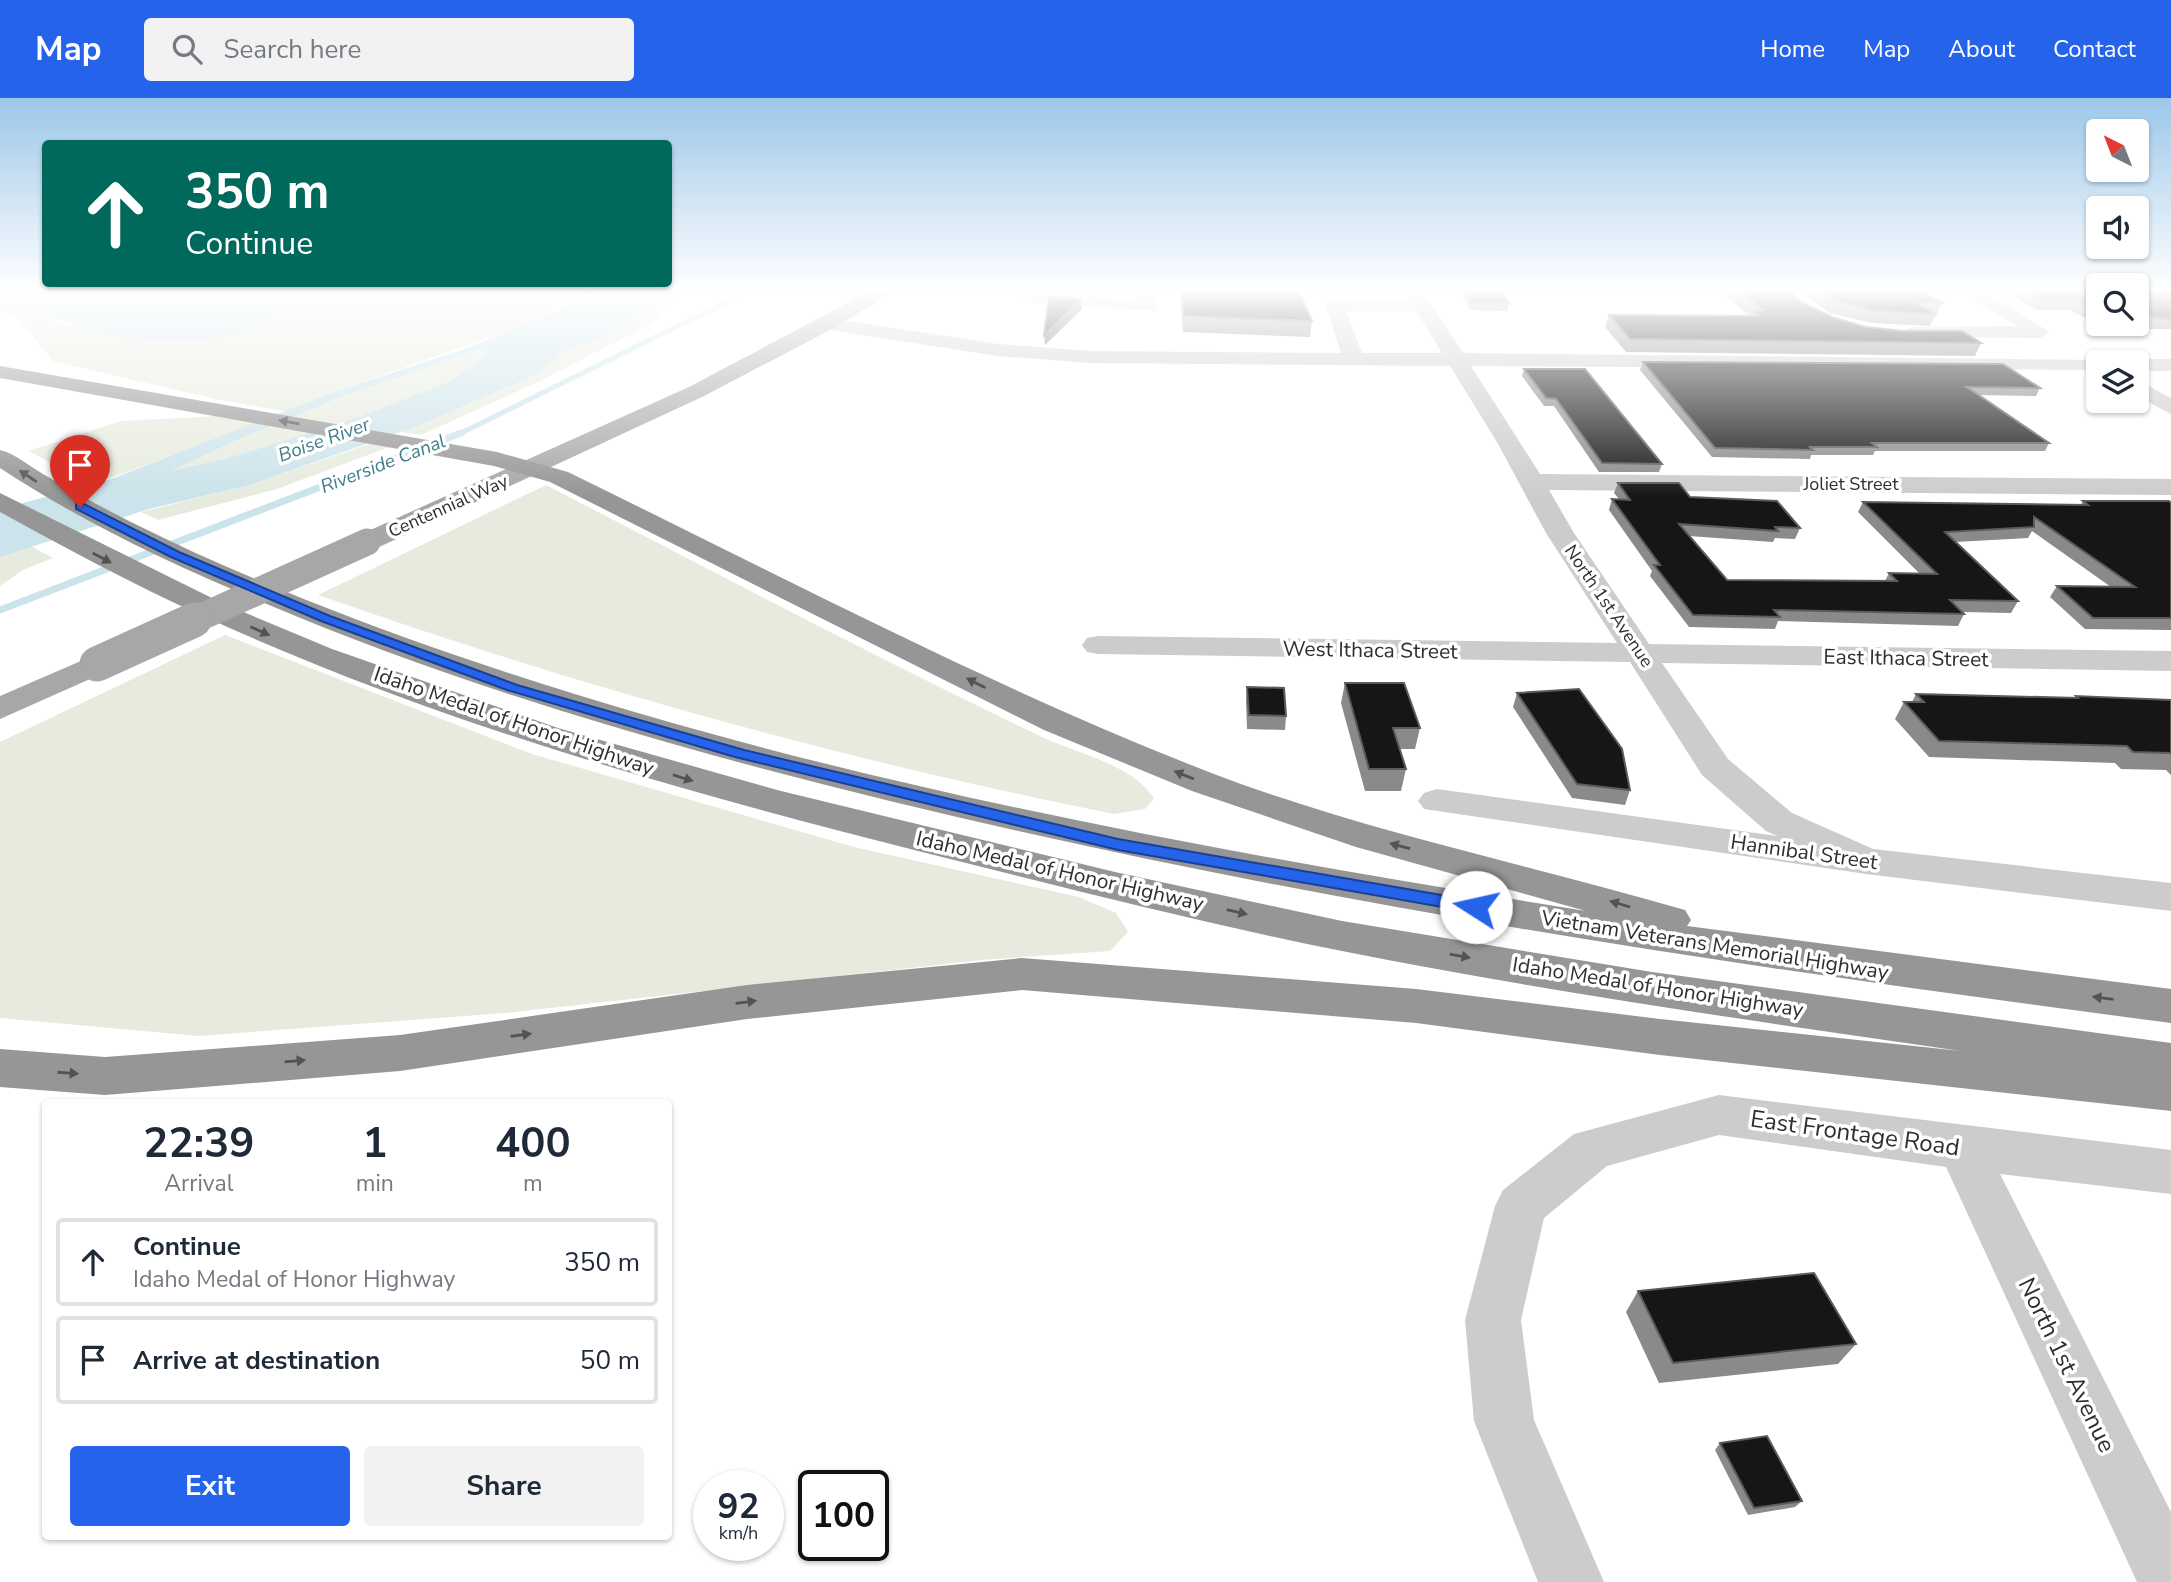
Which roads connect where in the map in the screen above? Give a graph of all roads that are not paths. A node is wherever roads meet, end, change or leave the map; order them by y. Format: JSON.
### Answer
{"nodes":[{"id":1,"x":763,"y":358,"type":"edge"},
{"id":2,"x":1317,"y":358,"type":"edge"},
{"id":3,"x":1354,"y":360,"type":"joint"},
{"id":4,"x":1454,"y":360,"type":"junction"},
{"id":5,"x":2086,"y":365,"type":"edge"},
{"id":6,"x":2149,"y":365,"type":"edge"},
{"id":7,"x":2171,"y":365,"type":"edge"},
{"id":8,"x":0,"y":372,"type":"edge"},
{"id":9,"x":2149,"y":394,"type":"edge"},
{"id":10,"x":2171,"y":407,"type":"edge"},
{"id":11,"x":0,"y":457,"type":"edge"},
{"id":12,"x":531,"y":468,"type":"junction"},
{"id":13,"x":1531,"y":482,"type":"junction"},
{"id":14,"x":2171,"y":487,"type":"edge"},
{"id":15,"x":0,"y":501,"type":"edge"},
{"id":16,"x":1098,"y":645,"type":"dead end"},
{"id":17,"x":1641,"y":655,"type":"junction"},
{"id":18,"x":2171,"y":661,"type":"edge"},
{"id":19,"x":0,"y":709,"type":"edge"},
{"id":20,"x":1437,"y":801,"type":"dead end"},
{"id":21,"x":1866,"y":860,"type":"junction"},
{"id":22,"x":2171,"y":897,"type":"edge"},
{"id":23,"x":1802,"y":960,"type":"junction"},
{"id":24,"x":2171,"y":1006,"type":"edge"},
{"id":25,"x":2171,"y":1062,"type":"edge"},
{"id":26,"x":0,"y":1068,"type":"edge"},
{"id":27,"x":2171,"y":1091,"type":"edge"},
{"id":28,"x":1962,"y":1148,"type":"junction"},
{"id":29,"x":2171,"y":1171,"type":"edge"},
{"id":30,"x":2171,"y":1581,"type":"edge"},
{"id":31,"x":1571,"y":1582,"type":"edge"}],
"edges":[{"from":1,"to":12,"type":"main road","name":"Centennial Way"},
{"from":2,"to":3,"type":"street"},
{"from":3,"to":4,"type":"street"},
{"from":4,"to":5,"type":"street"},
{"from":4,"to":13,"type":"street","name":"North 1st Avenue"},
{"from":6,"to":7,"type":"street"},
{"from":12,"to":8,"type":"highway","one_way":true},
{"from":9,"to":10,"type":"street"},
{"from":23,"to":11,"type":"highway","name":"Vietnam Veterans Memorial Highway","one_way":true},
{"from":12,"to":19,"type":"main road","name":"Centennial Way","bridge":true},
{"from":23,"to":12,"type":"highway","one_way":true},
{"from":13,"to":14,"type":"street","name":"Joliet Street"},
{"from":13,"to":17,"type":"street","name":"North 1st Avenue"},
{"from":15,"to":25,"type":"highway","name":"Idaho Medal of Honor Highway","one_way":true},
{"from":16,"to":17,"type":"street","name":"West Ithaca Street"},
{"from":17,"to":18,"type":"street","name":"East Ithaca Street"},
{"from":17,"to":21,"type":"street","name":"North 1st Avenue"},
{"from":20,"to":21,"type":"street","name":"Hannibal Street"},
{"from":21,"to":22,"type":"street","name":"Hannibal Street"},
{"from":24,"to":23,"type":"highway","name":"Vietnam Veterans Memorial Highway","one_way":true},
{"from":26,"to":27,"type":"highway","one_way":true},
{"from":28,"to":29,"type":"street","name":"East Frontage Road"},
{"from":28,"to":30,"type":"street","name":"North 1st Avenue"},
{"from":28,"to":31,"type":"street","name":"East Frontage Road"}]}
